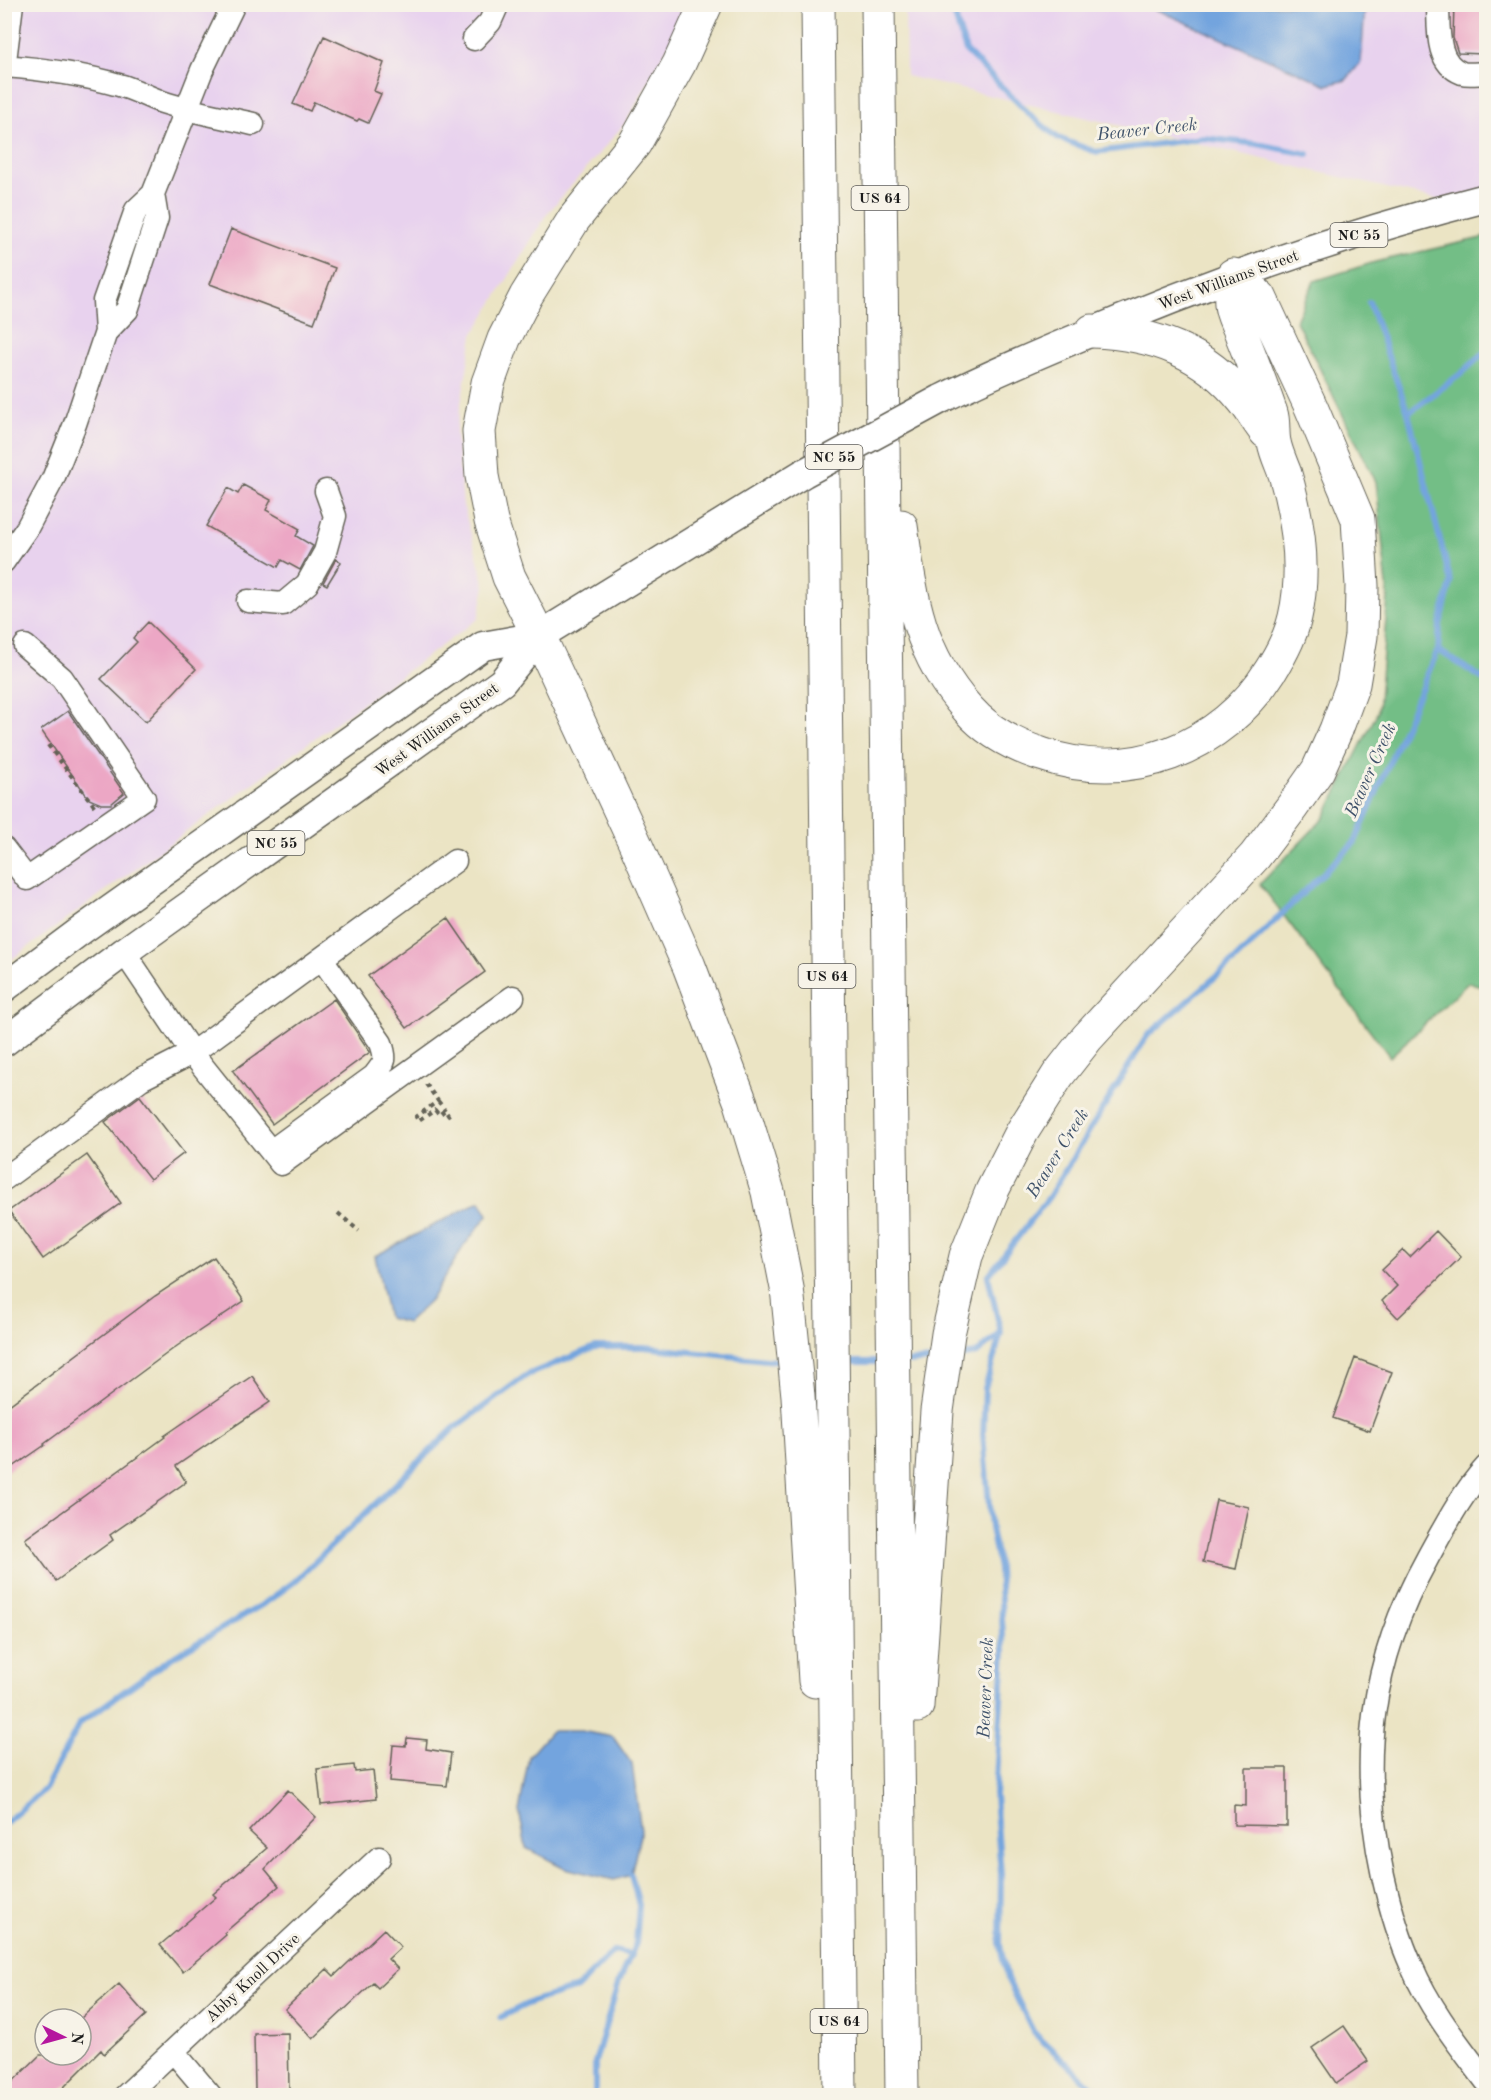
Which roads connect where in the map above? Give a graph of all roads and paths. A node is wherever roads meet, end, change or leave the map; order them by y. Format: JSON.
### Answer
{"nodes":[{"id":1,"x":12,"y":4,"type":"edge"},
{"id":2,"x":234,"y":4,"type":"edge"},
{"id":3,"x":498,"y":4,"type":"edge"},
{"id":4,"x":706,"y":4,"type":"edge"},
{"id":5,"x":818,"y":4,"type":"edge"},
{"id":6,"x":878,"y":4,"type":"edge"},
{"id":7,"x":1438,"y":4,"type":"edge"},
{"id":8,"x":474,"y":39,"type":"dead end"},
{"id":9,"x":5,"y":67,"type":"edge"},
{"id":10,"x":1486,"y":74,"type":"edge"},
{"id":11,"x":186,"y":109,"type":"junction"},
{"id":12,"x":253,"y":124,"type":"dead end"},
{"id":13,"x":1486,"y":198,"type":"edge"},
{"id":14,"x":1233,"y":275,"type":"junction"},
{"id":15,"x":1092,"y":331,"type":"junction"},
{"id":16,"x":882,"y":391,"type":"junction"},
{"id":17,"x":1273,"y":440,"type":"junction"},
{"id":18,"x":326,"y":491,"type":"dead end"},
{"id":19,"x":4,"y":561,"type":"edge"},
{"id":20,"x":248,"y":601,"type":"dead end"},
{"id":21,"x":539,"y":636,"type":"junction"},
{"id":22,"x":25,"y":646,"type":"dead end"},
{"id":23,"x":48,"y":746,"type":"dead end"},
{"id":24,"x":96,"y":808,"type":"dead end"},
{"id":25,"x":4,"y":849,"type":"edge"},
{"id":26,"x":455,"y":861,"type":"dead end"},
{"id":27,"x":124,"y":952,"type":"junction"},
{"id":28,"x":322,"y":959,"type":"junction"},
{"id":29,"x":4,"y":988,"type":"edge"},
{"id":30,"x":513,"y":997,"type":"dead end"},
{"id":31,"x":4,"y":1042,"type":"edge"},
{"id":32,"x":192,"y":1053,"type":"junction"},
{"id":33,"x":423,"y":1081,"type":"dead end"},
{"id":34,"x":438,"y":1101,"type":"junction"},
{"id":35,"x":445,"y":1110,"type":"junction"},
{"id":36,"x":451,"y":1120,"type":"dead end"},
{"id":37,"x":271,"y":1150,"type":"junction"},
{"id":38,"x":4,"y":1179,"type":"edge"},
{"id":39,"x":338,"y":1213,"type":"dead end"},
{"id":40,"x":358,"y":1231,"type":"dead end"},
{"id":41,"x":1486,"y":1467,"type":"edge"},
{"id":42,"x":379,"y":1858,"type":"dead end"},
{"id":43,"x":838,"y":1947,"type":"junction"},
{"id":44,"x":901,"y":1947,"type":"junction"},
{"id":45,"x":173,"y":2051,"type":"junction"},
{"id":46,"x":1486,"y":2081,"type":"edge"},
{"id":47,"x":125,"y":2096,"type":"edge"},
{"id":48,"x":211,"y":2096,"type":"edge"},
{"id":49,"x":840,"y":2096,"type":"edge"},
{"id":50,"x":902,"y":2096,"type":"edge"}],
"edges":[{"from":1,"to":9,"type":"street"},
{"from":2,"to":11,"type":"street"},
{"from":3,"to":8,"type":"street"},
{"from":4,"to":21,"type":"highway"},
{"from":5,"to":43,"type":"highway","number":"US 64"},
{"from":6,"to":16,"type":"highway","number":"US 64"},
{"from":7,"to":10,"type":"street"},
{"from":9,"to":11,"type":"street"},
{"from":11,"to":12,"type":"street"},
{"from":11,"to":19,"type":"street"},
{"from":13,"to":14,"type":"main road","name":"West Williams Street","number":"NC 55"},
{"from":14,"to":15,"type":"main road","name":"West Williams Street","number":"NC 55"},
{"from":14,"to":17,"type":"highway"},
{"from":14,"to":44,"type":"highway"},
{"from":15,"to":17,"type":"highway"},
{"from":15,"to":21,"type":"main road","name":"West Williams Street","number":"NC 55","bridge":true},
{"from":16,"to":17,"type":"highway"},
{"from":16,"to":44,"type":"highway","number":"US 64"},
{"from":18,"to":20,"type":"street"},
{"from":21,"to":27,"type":"main road","name":"West Williams Street","number":"NC 55"},
{"from":21,"to":29,"type":"main road","number":"NC 55"},
{"from":21,"to":43,"type":"highway"},
{"from":22,"to":25,"type":"street"},
{"from":23,"to":24,"type":"path"},
{"from":26,"to":28,"type":"street"},
{"from":27,"to":31,"type":"main road","name":"West Williams Street","number":"NC 55"},
{"from":27,"to":32,"type":"street"},
{"from":28,"to":32,"type":"street"},
{"from":28,"to":37,"type":"street"},
{"from":30,"to":37,"type":"street"},
{"from":32,"to":37,"type":"street"},
{"from":32,"to":38,"type":"street"},
{"from":33,"to":34,"type":"path"},
{"from":34,"to":35,"type":"path"},
{"from":34,"to":35,"type":"path"},
{"from":35,"to":36,"type":"path"},
{"from":39,"to":40,"type":"path"},
{"from":41,"to":46,"type":"street"},
{"from":42,"to":45,"type":"street","name":"Abby Knoll Drive"},
{"from":43,"to":49,"type":"highway","number":"US 64"},
{"from":44,"to":50,"type":"highway","number":"US 64"},
{"from":45,"to":47,"type":"street","name":"Abby Knoll Drive"},
{"from":45,"to":48,"type":"street"}]}
